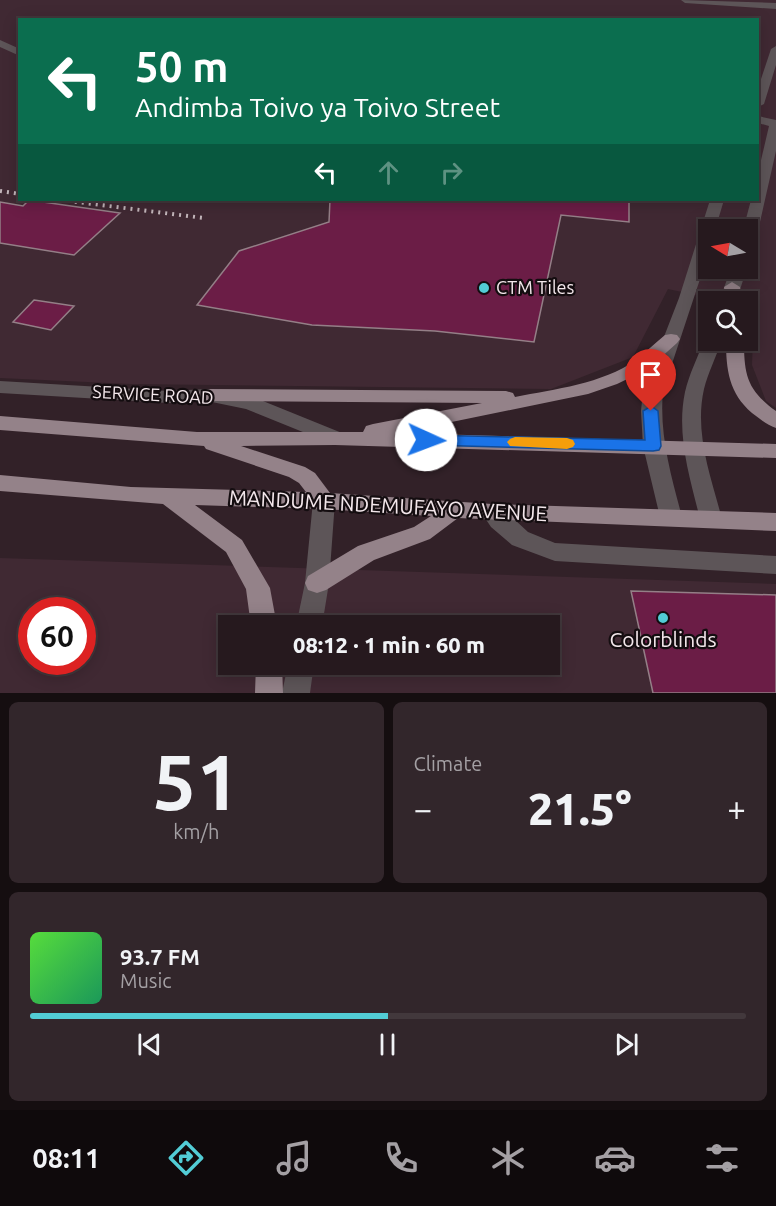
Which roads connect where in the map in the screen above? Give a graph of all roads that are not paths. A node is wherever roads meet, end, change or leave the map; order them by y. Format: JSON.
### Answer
{"nodes":[{"id":1,"x":685,"y":0,"type":"edge"},
{"id":2,"x":776,"y":6,"type":"edge"},
{"id":3,"x":0,"y":43,"type":"edge"},
{"id":4,"x":776,"y":49,"type":"edge"},
{"id":5,"x":18,"y":52,"type":"edge"},
{"id":6,"x":759,"y":101,"type":"edge"},
{"id":7,"x":759,"y":105,"type":"edge"},
{"id":8,"x":759,"y":120,"type":"edge"},
{"id":9,"x":776,"y":124,"type":"edge"},
{"id":10,"x":759,"y":194,"type":"edge"},
{"id":11,"x":717,"y":201,"type":"edge"},
{"id":12,"x":757,"y":201,"type":"edge"},
{"id":13,"x":753,"y":219,"type":"edge"},
{"id":14,"x":671,"y":339,"type":"junction"},
{"id":15,"x":709,"y":351,"type":"edge"},
{"id":16,"x":735,"y":351,"type":"edge"},
{"id":17,"x":0,"y":387,"type":"edge"},
{"id":18,"x":207,"y":395,"type":"junction"},
{"id":19,"x":547,"y":398,"type":"junction"},
{"id":20,"x":776,"y":421,"type":"edge"},
{"id":21,"x":0,"y":423,"type":"edge"},
{"id":22,"x":335,"y":438,"type":"junction"},
{"id":23,"x":197,"y":439,"type":"junction"},
{"id":24,"x":653,"y":446,"type":"junction"},
{"id":25,"x":694,"y":448,"type":"junction"},
{"id":26,"x":776,"y":451,"type":"edge"},
{"id":27,"x":0,"y":483,"type":"edge"},
{"id":28,"x":169,"y":497,"type":"junction"},
{"id":29,"x":324,"y":501,"type":"junction"},
{"id":30,"x":453,"y":509,"type":"junction"},
{"id":31,"x":492,"y":512,"type":"junction"},
{"id":32,"x":671,"y":516,"type":"junction"},
{"id":33,"x":711,"y":519,"type":"junction"},
{"id":34,"x":776,"y":522,"type":"edge"},
{"id":35,"x":776,"y":565,"type":"edge"},
{"id":36,"x":317,"y":583,"type":"junction"},
{"id":37,"x":262,"y":615,"type":"edge"},
{"id":38,"x":311,"y":615,"type":"edge"},
{"id":39,"x":268,"y":675,"type":"edge"},
{"id":40,"x":299,"y":675,"type":"edge"},
{"id":41,"x":269,"y":693,"type":"edge"},
{"id":42,"x":296,"y":693,"type":"edge"}],
"edges":[{"from":1,"to":2,"type":"street"},
{"from":3,"to":5,"type":"street"},
{"from":4,"to":6,"type":"street"},
{"from":7,"to":9,"type":"street"},
{"from":8,"to":9,"type":"street"},
{"from":9,"to":10,"type":"street"},
{"from":11,"to":14,"type":"street"},
{"from":12,"to":13,"type":"street"},
{"from":14,"to":19,"type":"main road"},
{"from":14,"to":24,"type":"street"},
{"from":15,"to":25,"type":"street"},
{"from":16,"to":20,"type":"main road"},
{"from":17,"to":18,"type":"street","name":"SERVICE ROAD"},
{"from":18,"to":19,"type":"main road"},
{"from":18,"to":22,"type":"street","name":"SERVICE ROAD"},
{"from":19,"to":22,"type":"main road"},
{"from":21,"to":23,"type":"main road"},
{"from":22,"to":23,"type":"main road"},
{"from":22,"to":24,"type":"main road"},
{"from":23,"to":29,"type":"main road"},
{"from":24,"to":25,"type":"main road"},
{"from":24,"to":32,"type":"street"},
{"from":25,"to":26,"type":"main road"},
{"from":25,"to":33,"type":"street"},
{"from":27,"to":28,"type":"main road","name":"MANDUME NDEMUFAYO AVENUE"},
{"from":28,"to":29,"type":"main road","name":"MANDUME NDEMUFAYO AVENUE"},
{"from":28,"to":37,"type":"main road"},
{"from":29,"to":30,"type":"main road","name":"MANDUME NDEMUFAYO AVENUE"},
{"from":29,"to":36,"type":"street"},
{"from":30,"to":31,"type":"main road","name":"MANDUME NDEMUFAYO AVENUE"},
{"from":30,"to":36,"type":"main road"},
{"from":31,"to":32,"type":"main road","name":"MANDUME NDEMUFAYO AVENUE"},
{"from":31,"to":35,"type":"street"},
{"from":32,"to":33,"type":"main road","name":"MANDUME NDEMUFAYO AVENUE"},
{"from":33,"to":34,"type":"main road","name":"MANDUME NDEMUFAYO AVENUE"},
{"from":36,"to":38,"type":"street"},
{"from":39,"to":41,"type":"main road"},
{"from":40,"to":42,"type":"street"}]}
